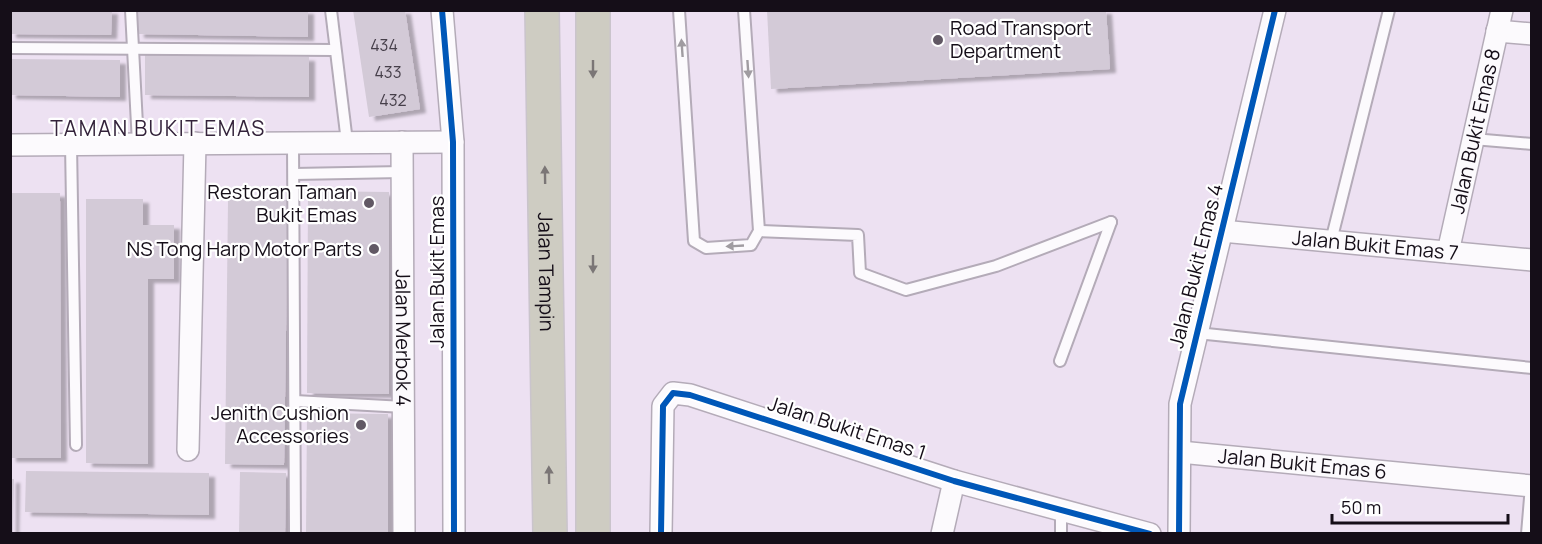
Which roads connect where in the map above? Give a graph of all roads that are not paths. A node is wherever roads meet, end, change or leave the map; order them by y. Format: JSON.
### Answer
{"nodes":[{"id":1,"x":131,"y":10,"type":"edge"},
{"id":2,"x":331,"y":10,"type":"edge"},
{"id":3,"x":442,"y":10,"type":"edge"},
{"id":4,"x":542,"y":10,"type":"edge"},
{"id":5,"x":593,"y":10,"type":"edge"},
{"id":6,"x":679,"y":10,"type":"edge"},
{"id":7,"x":744,"y":10,"type":"edge"},
{"id":8,"x":1275,"y":10,"type":"edge"},
{"id":9,"x":1389,"y":10,"type":"edge"},
{"id":10,"x":1499,"y":20,"type":"edge"},
{"id":11,"x":1532,"y":34,"type":"edge"},
{"id":12,"x":10,"y":48,"type":"edge"},
{"id":13,"x":133,"y":48,"type":"junction"},
{"id":14,"x":335,"y":50,"type":"junction"},
{"id":15,"x":1473,"y":139,"type":"junction"},
{"id":16,"x":347,"y":142,"type":"junction"},
{"id":17,"x":402,"y":142,"type":"junction"},
{"id":18,"x":453,"y":142,"type":"junction"},
{"id":19,"x":195,"y":143,"type":"junction"},
{"id":20,"x":293,"y":143,"type":"junction"},
{"id":21,"x":71,"y":144,"type":"junction"},
{"id":22,"x":138,"y":144,"type":"junction"},
{"id":23,"x":1532,"y":144,"type":"edge"},
{"id":24,"x":10,"y":145,"type":"edge"},
{"id":25,"x":402,"y":172,"type":"junction"},
{"id":26,"x":294,"y":174,"type":"junction"},
{"id":27,"x":759,"y":231,"type":"junction"},
{"id":28,"x":1222,"y":231,"type":"junction"},
{"id":29,"x":1331,"y":241,"type":"junction"},
{"id":30,"x":1448,"y":252,"type":"junction"},
{"id":31,"x":1532,"y":260,"type":"edge"},
{"id":32,"x":1197,"y":333,"type":"junction"},
{"id":33,"x":1060,"y":361,"type":"dead end"},
{"id":34,"x":1532,"y":368,"type":"edge"},
{"id":35,"x":295,"y":401,"type":"junction"},
{"id":36,"x":404,"y":407,"type":"junction"},
{"id":37,"x":76,"y":445,"type":"dead end"},
{"id":38,"x":188,"y":450,"type":"dead end"},
{"id":39,"x":1180,"y":452,"type":"junction"},
{"id":40,"x":954,"y":481,"type":"junction"},
{"id":41,"x":1531,"y":486,"type":"edge"},
{"id":42,"x":1061,"y":510,"type":"junction"},
{"id":43,"x":295,"y":534,"type":"edge"},
{"id":44,"x":404,"y":534,"type":"edge"},
{"id":45,"x":454,"y":534,"type":"edge"},
{"id":46,"x":550,"y":534,"type":"edge"},
{"id":47,"x":593,"y":534,"type":"edge"},
{"id":48,"x":662,"y":534,"type":"edge"},
{"id":49,"x":942,"y":534,"type":"edge"},
{"id":50,"x":1061,"y":534,"type":"edge"},
{"id":51,"x":1150,"y":534,"type":"edge"},
{"id":52,"x":1179,"y":534,"type":"edge"},
{"id":53,"x":1527,"y":534,"type":"edge"}],
"edges":[{"from":1,"to":13,"type":"lane"},
{"from":2,"to":14,"type":"lane"},
{"from":3,"to":18,"type":"street","name":"Jalan Bukit Emas"},
{"from":46,"to":4,"type":"highway","name":"Jalan Tampin","one_way":true},
{"from":5,"to":47,"type":"highway","one_way":true},
{"from":27,"to":6,"type":"lane","one_way":true},
{"from":7,"to":27,"type":"lane","one_way":true},
{"from":8,"to":28,"type":"street","name":"Jalan Bukit Emas 4"},
{"from":9,"to":29,"type":"lane"},
{"from":10,"to":11,"type":"street"},
{"from":10,"to":15,"type":"street","name":"Jalan Bukit Emas 8"},
{"from":12,"to":13,"type":"lane"},
{"from":13,"to":14,"type":"lane"},
{"from":13,"to":22,"type":"lane"},
{"from":14,"to":16,"type":"lane"},
{"from":15,"to":23,"type":"lane"},
{"from":15,"to":30,"type":"street","name":"Jalan Bukit Emas 8"},
{"from":16,"to":17,"type":"street"},
{"from":16,"to":20,"type":"street"},
{"from":17,"to":18,"type":"street"},
{"from":17,"to":25,"type":"street","name":"Jalan Merbok 4"},
{"from":18,"to":45,"type":"street","name":"Jalan Bukit Emas"},
{"from":19,"to":20,"type":"street"},
{"from":19,"to":22,"type":"street"},
{"from":19,"to":38,"type":"street"},
{"from":20,"to":26,"type":"lane"},
{"from":21,"to":22,"type":"street"},
{"from":21,"to":24,"type":"street"},
{"from":21,"to":37,"type":"lane"},
{"from":25,"to":26,"type":"lane"},
{"from":25,"to":36,"type":"street","name":"Jalan Merbok 4"},
{"from":26,"to":35,"type":"lane"},
{"from":27,"to":33,"type":"lane"},
{"from":28,"to":29,"type":"street","name":"Jalan Bukit Emas 7"},
{"from":28,"to":32,"type":"street","name":"Jalan Bukit Emas 4"},
{"from":29,"to":30,"type":"street","name":"Jalan Bukit Emas 7"},
{"from":30,"to":31,"type":"street","name":"Jalan Bukit Emas 7"},
{"from":32,"to":34,"type":"lane"},
{"from":32,"to":39,"type":"street","name":"Jalan Bukit Emas 4"},
{"from":35,"to":36,"type":"lane"},
{"from":35,"to":43,"type":"lane"},
{"from":36,"to":44,"type":"street","name":"Jalan Merbok 4"},
{"from":39,"to":41,"type":"street","name":"Jalan Bukit Emas 6"},
{"from":39,"to":52,"type":"street","name":"Jalan Bukit Emas 4"},
{"from":40,"to":42,"type":"street","name":"Jalan Bukit Emas 1"},
{"from":40,"to":48,"type":"street","name":"Jalan Bukit Emas 1"},
{"from":40,"to":49,"type":"street"},
{"from":41,"to":53,"type":"lane"},
{"from":42,"to":50,"type":"lane"},
{"from":42,"to":51,"type":"street","name":"Jalan Bukit Emas 1"}]}
